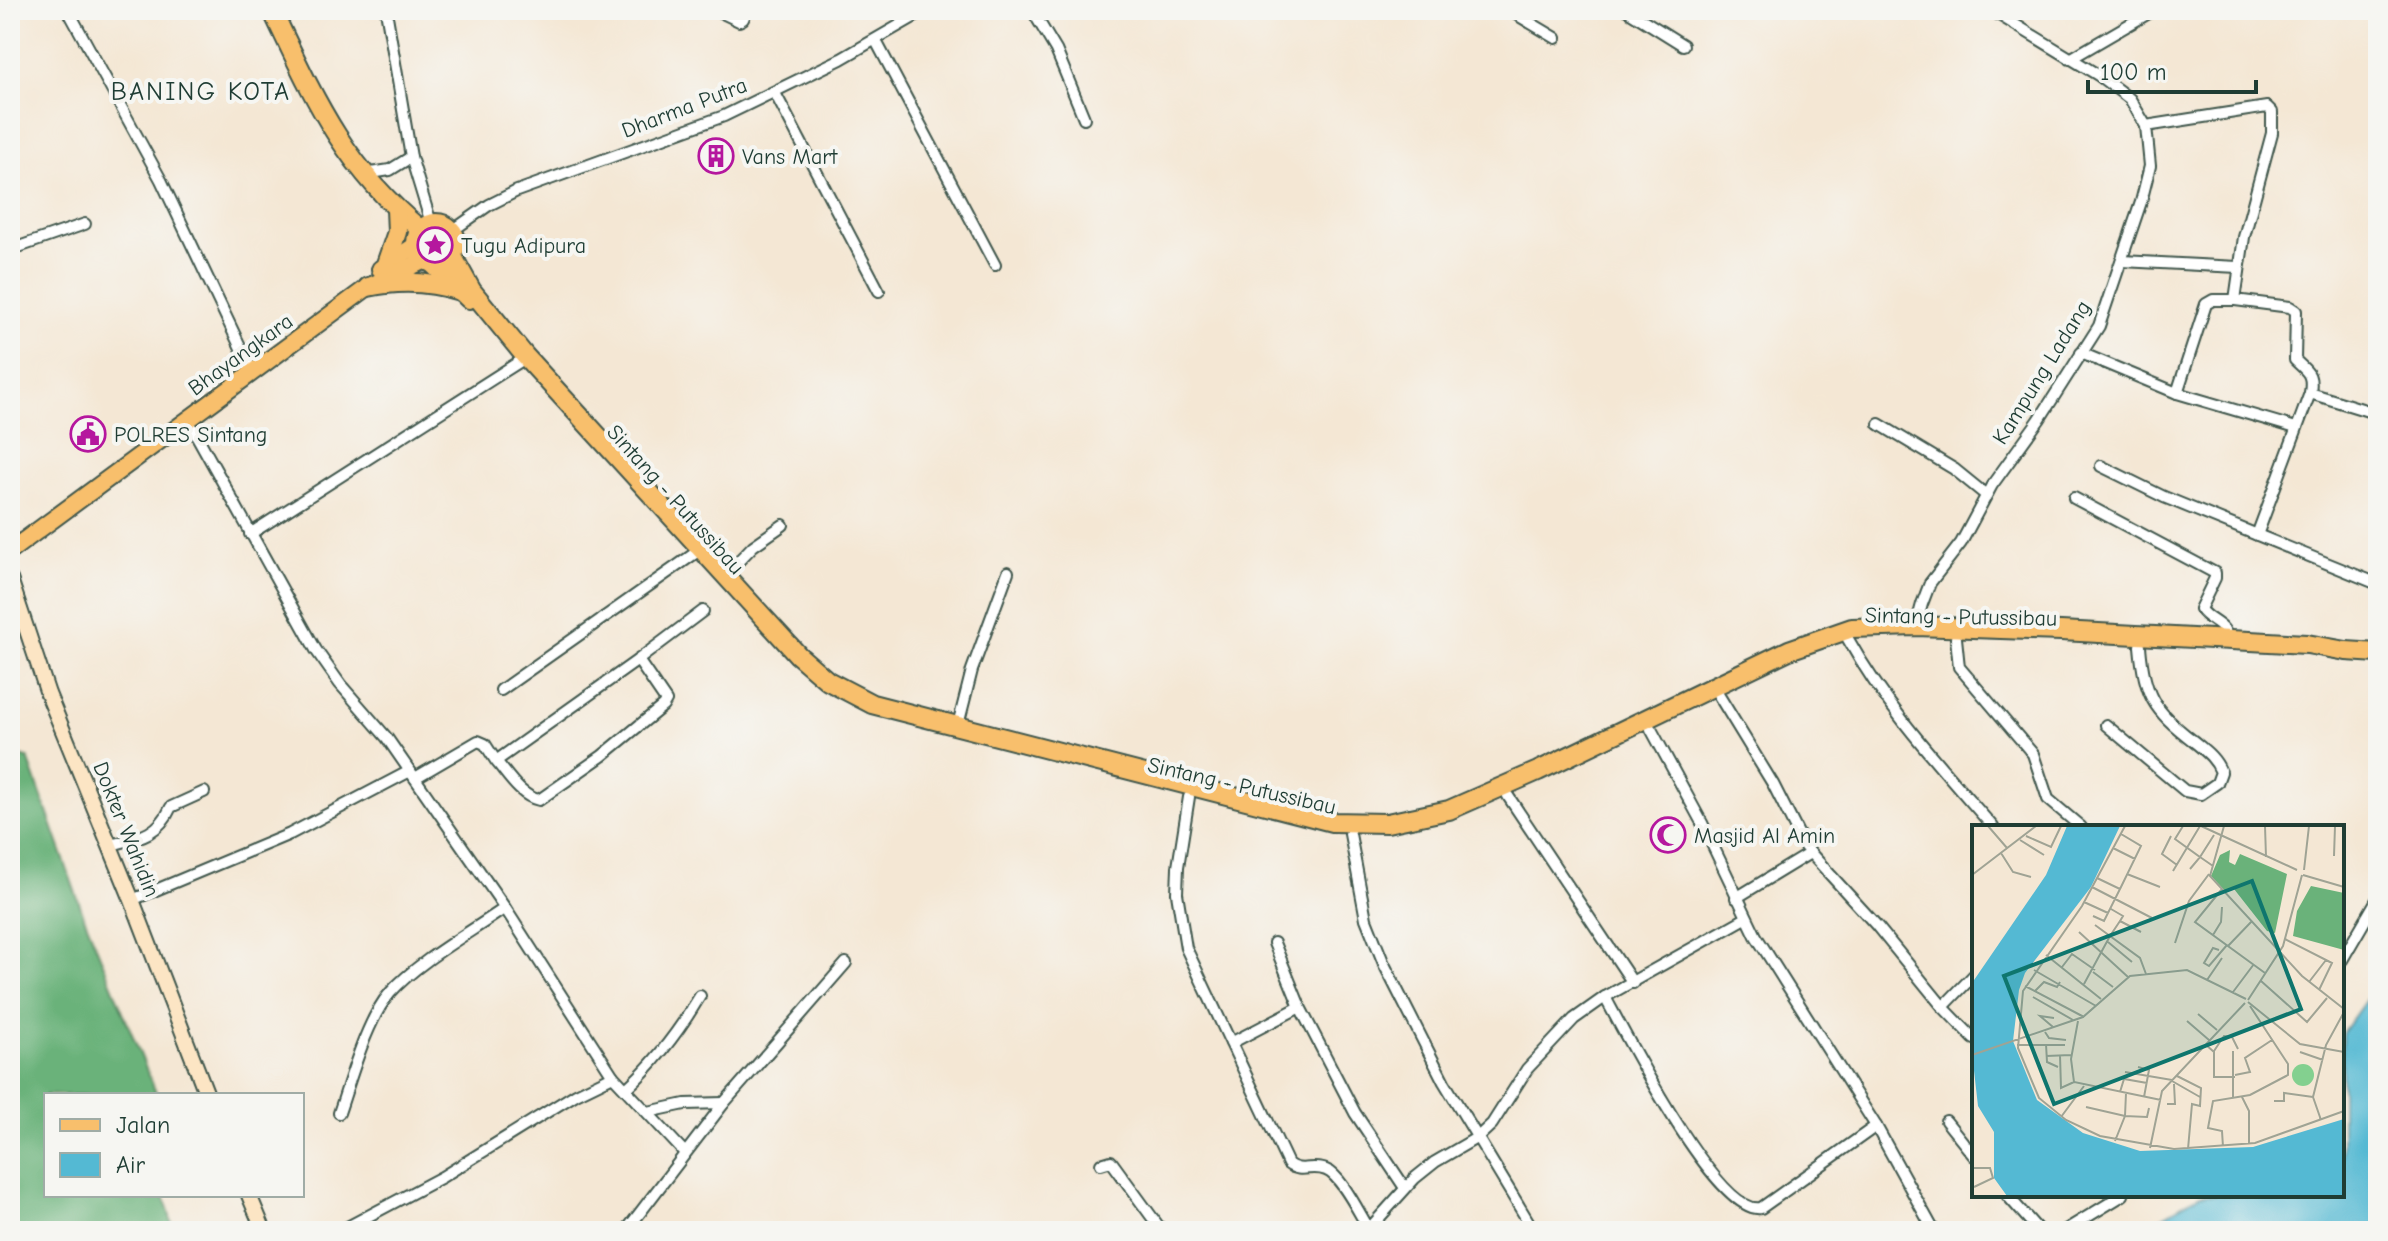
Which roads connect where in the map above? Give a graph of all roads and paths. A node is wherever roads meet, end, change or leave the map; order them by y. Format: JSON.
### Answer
{"nodes":[{"id":1,"x":68,"y":10,"type":"edge"},
{"id":2,"x":272,"y":10,"type":"edge"},
{"id":3,"x":386,"y":10,"type":"edge"},
{"id":4,"x":716,"y":10,"type":"edge"},
{"id":5,"x":747,"y":10,"type":"edge"},
{"id":6,"x":1032,"y":10,"type":"edge"},
{"id":7,"x":1509,"y":10,"type":"edge"},
{"id":8,"x":1627,"y":10,"type":"edge"},
{"id":9,"x":1991,"y":10,"type":"edge"},
{"id":10,"x":2154,"y":10,"type":"edge"},
{"id":11,"x":921,"y":11,"type":"edge"},
{"id":12,"x":1556,"y":38,"type":"dead end"},
{"id":13,"x":876,"y":41,"type":"junction"},
{"id":14,"x":1683,"y":45,"type":"dead end"},
{"id":15,"x":2070,"y":59,"type":"junction"},
{"id":16,"x":775,"y":93,"type":"junction"},
{"id":17,"x":1084,"y":118,"type":"dead end"},
{"id":18,"x":2146,"y":126,"type":"junction"},
{"id":19,"x":411,"y":157,"type":"junction"},
{"id":20,"x":364,"y":174,"type":"junction"},
{"id":21,"x":396,"y":209,"type":"junction"},
{"id":22,"x":85,"y":224,"type":"dead end"},
{"id":23,"x":452,"y":231,"type":"junction"},
{"id":24,"x":425,"y":244,"type":"junction"},
{"id":25,"x":10,"y":250,"type":"edge"},
{"id":26,"x":452,"y":255,"type":"junction"},
{"id":27,"x":2122,"y":261,"type":"junction"},
{"id":28,"x":386,"y":264,"type":"junction"},
{"id":29,"x":995,"y":265,"type":"dead end"},
{"id":30,"x":2238,"y":267,"type":"junction"},
{"id":31,"x":368,"y":287,"type":"junction"},
{"id":32,"x":879,"y":291,"type":"dead end"},
{"id":33,"x":463,"y":292,"type":"junction"},
{"id":34,"x":2235,"y":300,"type":"junction"},
{"id":35,"x":2081,"y":353,"type":"junction"},
{"id":36,"x":519,"y":362,"type":"junction"},
{"id":37,"x":249,"y":365,"type":"junction"},
{"id":38,"x":2177,"y":393,"type":"junction"},
{"id":39,"x":2310,"y":393,"type":"junction"},
{"id":40,"x":2378,"y":414,"type":"edge"},
{"id":41,"x":188,"y":420,"type":"junction"},
{"id":42,"x":1879,"y":424,"type":"dead end"},
{"id":43,"x":2296,"y":428,"type":"junction"},
{"id":44,"x":2101,"y":466,"type":"dead end"},
{"id":45,"x":1986,"y":495,"type":"junction"},
{"id":46,"x":2074,"y":498,"type":"dead end"},
{"id":47,"x":783,"y":525,"type":"dead end"},
{"id":48,"x":250,"y":534,"type":"junction"},
{"id":49,"x":2257,"y":535,"type":"junction"},
{"id":50,"x":10,"y":538,"type":"edge"},
{"id":51,"x":10,"y":551,"type":"edge"},
{"id":52,"x":694,"y":554,"type":"junction"},
{"id":53,"x":1008,"y":572,"type":"dead end"},
{"id":54,"x":726,"y":574,"type":"junction"},
{"id":55,"x":10,"y":579,"type":"edge"},
{"id":56,"x":2378,"y":584,"type":"edge"},
{"id":57,"x":703,"y":611,"type":"dead end"},
{"id":58,"x":1916,"y":626,"type":"junction"},
{"id":59,"x":1956,"y":638,"type":"junction"},
{"id":60,"x":1848,"y":639,"type":"junction"},
{"id":61,"x":2228,"y":640,"type":"junction"},
{"id":62,"x":2140,"y":646,"type":"junction"},
{"id":63,"x":2346,"y":651,"type":"junction"},
{"id":64,"x":2378,"y":653,"type":"edge"},
{"id":65,"x":638,"y":660,"type":"junction"},
{"id":66,"x":501,"y":690,"type":"dead end"},
{"id":67,"x":1716,"y":691,"type":"junction"},
{"id":68,"x":958,"y":725,"type":"junction"},
{"id":69,"x":2106,"y":725,"type":"dead end"},
{"id":70,"x":1651,"y":729,"type":"junction"},
{"id":71,"x":496,"y":761,"type":"junction"},
{"id":72,"x":412,"y":774,"type":"junction"},
{"id":73,"x":1122,"y":774,"type":"junction"},
{"id":74,"x":204,"y":792,"type":"dead end"},
{"id":75,"x":1508,"y":796,"type":"junction"},
{"id":76,"x":1189,"y":797,"type":"junction"},
{"id":77,"x":1991,"y":825,"type":"edge"},
{"id":78,"x":2079,"y":825,"type":"edge"},
{"id":79,"x":1350,"y":834,"type":"junction"},
{"id":80,"x":110,"y":845,"type":"junction"},
{"id":81,"x":1810,"y":853,"type":"junction"},
{"id":82,"x":1736,"y":898,"type":"junction"},
{"id":83,"x":2378,"y":898,"type":"edge"},
{"id":84,"x":132,"y":900,"type":"junction"},
{"id":85,"x":505,"y":908,"type":"junction"},
{"id":86,"x":1746,"y":918,"type":"junction"},
{"id":87,"x":1274,"y":943,"type":"dead end"},
{"id":88,"x":2344,"y":957,"type":"edge"},
{"id":89,"x":846,"y":963,"type":"dead end"},
{"id":90,"x":1972,"y":977,"type":"edge"},
{"id":91,"x":1633,"y":983,"type":"junction"},
{"id":92,"x":700,"y":996,"type":"dead end"},
{"id":93,"x":1605,"y":997,"type":"junction"},
{"id":94,"x":1300,"y":1007,"type":"junction"},
{"id":95,"x":1943,"y":1007,"type":"junction"},
{"id":96,"x":1972,"y":1037,"type":"edge"},
{"id":97,"x":1231,"y":1043,"type":"junction"},
{"id":98,"x":613,"y":1076,"type":"junction"},
{"id":99,"x":626,"y":1089,"type":"junction"},
{"id":100,"x":206,"y":1093,"type":"edge"},
{"id":101,"x":724,"y":1103,"type":"junction"},
{"id":102,"x":648,"y":1112,"type":"junction"},
{"id":103,"x":339,"y":1113,"type":"dead end"},
{"id":104,"x":1946,"y":1121,"type":"dead end"},
{"id":105,"x":1876,"y":1126,"type":"junction"},
{"id":106,"x":1478,"y":1137,"type":"junction"},
{"id":107,"x":685,"y":1153,"type":"junction"},
{"id":108,"x":1972,"y":1154,"type":"edge"},
{"id":109,"x":1101,"y":1164,"type":"dead end"},
{"id":110,"x":1405,"y":1188,"type":"junction"},
{"id":111,"x":250,"y":1197,"type":"edge"},
{"id":112,"x":2009,"y":1197,"type":"edge"},
{"id":113,"x":2119,"y":1197,"type":"edge"},
{"id":114,"x":1158,"y":1229,"type":"edge"},
{"id":115,"x":1369,"y":1230,"type":"edge"},
{"id":116,"x":264,"y":1231,"type":"edge"},
{"id":117,"x":340,"y":1231,"type":"edge"},
{"id":118,"x":626,"y":1231,"type":"edge"},
{"id":119,"x":1534,"y":1231,"type":"edge"},
{"id":120,"x":1934,"y":1231,"type":"edge"},
{"id":121,"x":2039,"y":1231,"type":"edge"},
{"id":122,"x":2064,"y":1231,"type":"edge"}],
"edges":[{"from":1,"to":37,"type":"street"},
{"from":2,"to":20,"type":"highway","name":"Sintang - Putussibau"},
{"from":3,"to":19,"type":"street"},
{"from":4,"to":5,"type":"street"},
{"from":6,"to":17,"type":"street"},
{"from":7,"to":12,"type":"street"},
{"from":8,"to":14,"type":"street"},
{"from":9,"to":15,"type":"street"},
{"from":10,"to":15,"type":"street"},
{"from":11,"to":13,"type":"street","name":"Dharma Putra"},
{"from":13,"to":16,"type":"street","name":"Dharma Putra"},
{"from":13,"to":29,"type":"street"},
{"from":15,"to":18,"type":"street"},
{"from":16,"to":23,"type":"street","name":"Dharma Putra"},
{"from":16,"to":32,"type":"street"},
{"from":18,"to":27,"type":"street","name":"Kampung Ladang"},
{"from":18,"to":30,"type":"street"},
{"from":19,"to":20,"type":"street"},
{"from":19,"to":24,"type":"street"},
{"from":20,"to":21,"type":"highway","name":"Sintang - Putussibau"},
{"from":21,"to":24,"type":"highway","name":"Sintang - Putussibau"},
{"from":21,"to":28,"type":"highway"},
{"from":22,"to":25,"type":"street"},
{"from":23,"to":24,"type":"highway"},
{"from":23,"to":26,"type":"highway"},
{"from":24,"to":26,"type":"highway"},
{"from":24,"to":28,"type":"main road","name":"Bhayangkara"},
{"from":24,"to":31,"type":"main road","name":"Bhayangkara"},
{"from":24,"to":33,"type":"highway","name":"Sintang - Putussibau"},
{"from":26,"to":54,"type":"highway","name":"Sintang - Putussibau"},
{"from":27,"to":30,"type":"street"},
{"from":27,"to":35,"type":"street","name":"Kampung Ladang"},
{"from":28,"to":37,"type":"main road","name":"Bhayangkara"},
{"from":30,"to":34,"type":"street"},
{"from":31,"to":33,"type":"highway"},
{"from":31,"to":41,"type":"main road","name":"Bhayangkara"},
{"from":33,"to":36,"type":"highway","name":"Sintang - Putussibau"},
{"from":34,"to":38,"type":"street"},
{"from":34,"to":39,"type":"street"},
{"from":35,"to":38,"type":"street"},
{"from":35,"to":45,"type":"street","name":"Kampung Ladang"},
{"from":36,"to":48,"type":"street"},
{"from":36,"to":52,"type":"highway","name":"Sintang - Putussibau"},
{"from":37,"to":50,"type":"main road","name":"Bhayangkara"},
{"from":38,"to":43,"type":"street"},
{"from":39,"to":40,"type":"street"},
{"from":39,"to":43,"type":"street"},
{"from":41,"to":48,"type":"street"},
{"from":41,"to":51,"type":"main road","name":"Bhayangkara"},
{"from":42,"to":45,"type":"street"},
{"from":43,"to":49,"type":"street"},
{"from":44,"to":49,"type":"street"},
{"from":45,"to":58,"type":"street","name":"Kampung Ladang"},
{"from":46,"to":61,"type":"street"},
{"from":47,"to":54,"type":"street"},
{"from":48,"to":72,"type":"street"},
{"from":49,"to":56,"type":"street"},
{"from":52,"to":66,"type":"street"},
{"from":52,"to":73,"type":"highway","name":"Sintang - Putussibau"},
{"from":53,"to":68,"type":"street"},
{"from":54,"to":68,"type":"highway","name":"Sintang - Putussibau"},
{"from":55,"to":80,"type":"street","name":"Dokter Wahidin"},
{"from":57,"to":65,"type":"street"},
{"from":58,"to":61,"type":"highway","name":"Sintang - Putussibau"},
{"from":58,"to":67,"type":"highway","name":"Sintang - Putussibau"},
{"from":59,"to":60,"type":"highway","name":"Sintang - Putussibau"},
{"from":59,"to":62,"type":"highway","name":"Sintang - Putussibau"},
{"from":59,"to":78,"type":"street"},
{"from":60,"to":67,"type":"highway","name":"Sintang - Putussibau"},
{"from":60,"to":77,"type":"street"},
{"from":61,"to":63,"type":"highway","name":"Sintang - Putussibau"},
{"from":62,"to":63,"type":"highway","name":"Sintang - Putussibau"},
{"from":62,"to":69,"type":"street"},
{"from":63,"to":64,"type":"highway","name":"Sintang - Putussibau"},
{"from":65,"to":71,"type":"street"},
{"from":65,"to":71,"type":"street"},
{"from":67,"to":70,"type":"highway","name":"Sintang - Putussibau"},
{"from":67,"to":73,"type":"highway","name":"Sintang - Putussibau"},
{"from":67,"to":81,"type":"street"},
{"from":68,"to":73,"type":"highway","name":"Sintang - Putussibau"},
{"from":70,"to":75,"type":"highway","name":"Sintang - Putussibau"},
{"from":70,"to":82,"type":"street"},
{"from":71,"to":72,"type":"street"},
{"from":72,"to":84,"type":"street"},
{"from":72,"to":85,"type":"street"},
{"from":73,"to":76,"type":"highway","name":"Sintang - Putussibau"},
{"from":74,"to":80,"type":"street"},
{"from":75,"to":79,"type":"highway","name":"Sintang - Putussibau"},
{"from":75,"to":91,"type":"street"},
{"from":76,"to":79,"type":"highway","name":"Sintang - Putussibau"},
{"from":76,"to":97,"type":"street"},
{"from":79,"to":106,"type":"street"},
{"from":80,"to":84,"type":"street","name":"Dokter Wahidin"},
{"from":81,"to":82,"type":"street"},
{"from":81,"to":95,"type":"street"},
{"from":82,"to":86,"type":"street"},
{"from":83,"to":88,"type":"street"},
{"from":84,"to":100,"type":"street","name":"Dokter Wahidin"},
{"from":85,"to":98,"type":"street"},
{"from":85,"to":103,"type":"street"},
{"from":86,"to":91,"type":"street"},
{"from":86,"to":105,"type":"street"},
{"from":87,"to":94,"type":"street"},
{"from":89,"to":101,"type":"street"},
{"from":90,"to":95,"type":"street"},
{"from":91,"to":93,"type":"street"},
{"from":92,"to":99,"type":"street"},
{"from":93,"to":105,"type":"street"},
{"from":93,"to":106,"type":"street"},
{"from":94,"to":97,"type":"street"},
{"from":94,"to":110,"type":"street"},
{"from":95,"to":96,"type":"street"},
{"from":97,"to":115,"type":"street"},
{"from":98,"to":99,"type":"street"},
{"from":98,"to":117,"type":"street"},
{"from":99,"to":102,"type":"street"},
{"from":101,"to":102,"type":"street"},
{"from":101,"to":107,"type":"street"},
{"from":102,"to":107,"type":"street"},
{"from":104,"to":108,"type":"street"},
{"from":105,"to":120,"type":"street"},
{"from":106,"to":110,"type":"street"},
{"from":106,"to":119,"type":"street"},
{"from":107,"to":118,"type":"street"},
{"from":109,"to":114,"type":"street"},
{"from":110,"to":115,"type":"street"},
{"from":111,"to":116,"type":"street"},
{"from":112,"to":121,"type":"street"},
{"from":113,"to":122,"type":"street"}]}
